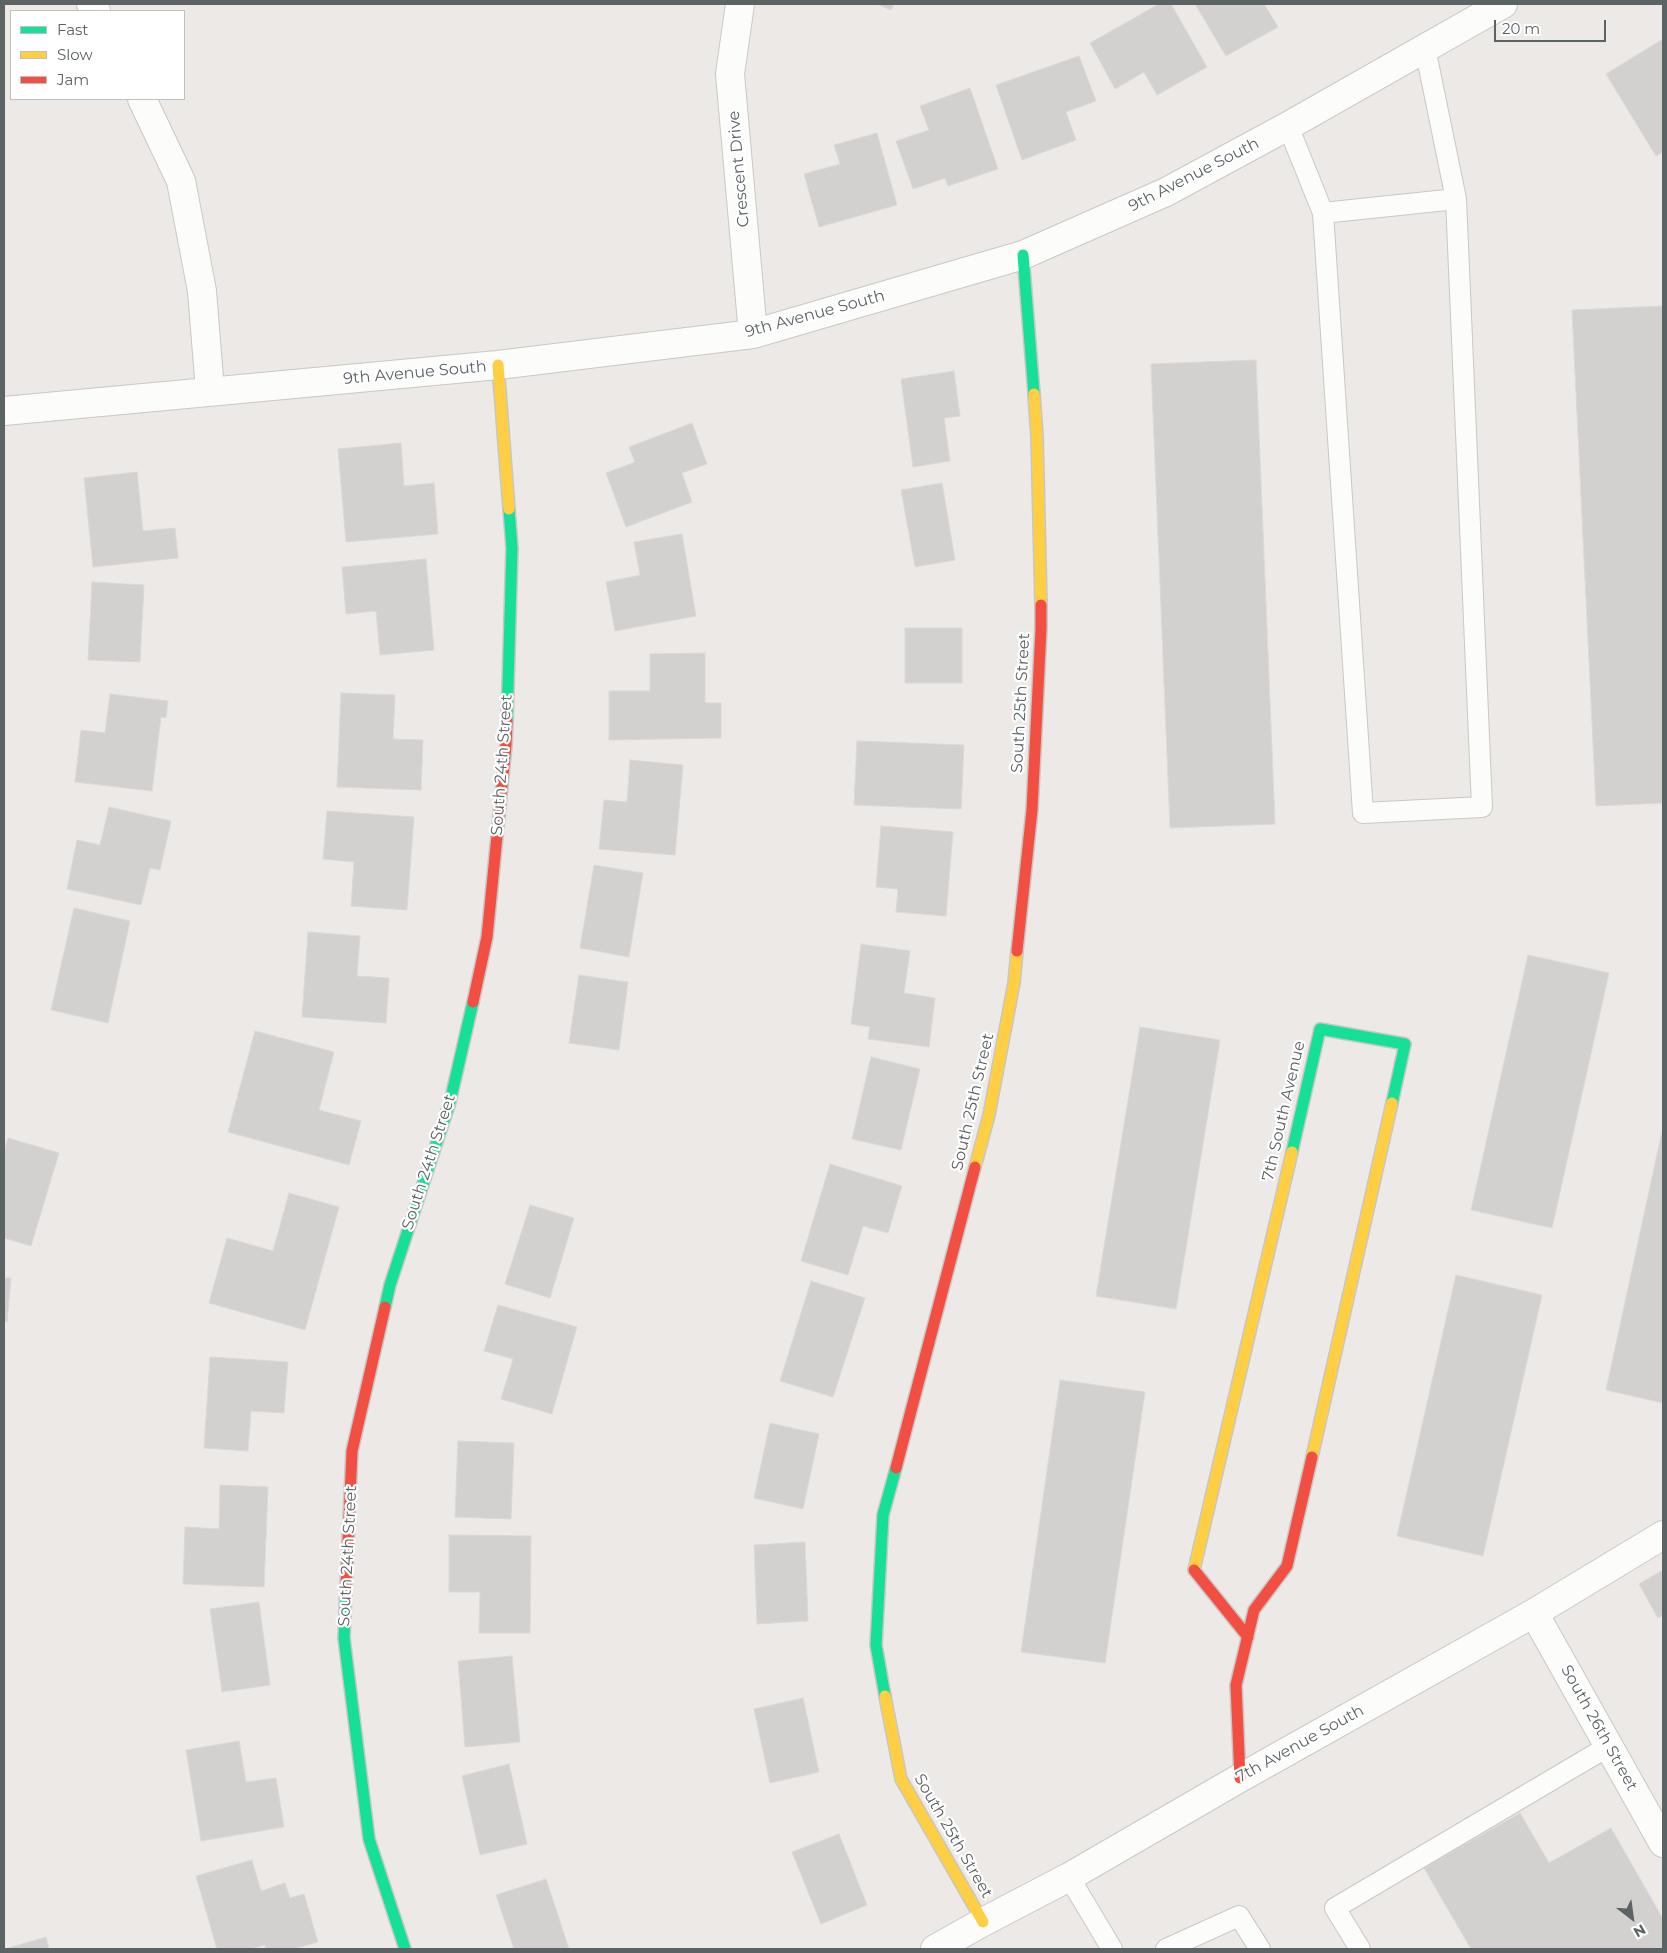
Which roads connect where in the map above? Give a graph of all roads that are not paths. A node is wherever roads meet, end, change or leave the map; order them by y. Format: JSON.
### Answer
{"nodes":[{"id":1,"x":740,"y":4,"type":"edge"},
{"id":2,"x":1502,"y":4,"type":"edge"},
{"id":3,"x":1425,"y":48,"type":"junction"},
{"id":4,"x":142,"y":100,"type":"edge"},
{"id":5,"x":1288,"y":126,"type":"junction"},
{"id":6,"x":1456,"y":199,"type":"junction"},
{"id":7,"x":1323,"y":213,"type":"junction"},
{"id":8,"x":1023,"y":255,"type":"junction"},
{"id":9,"x":753,"y":334,"type":"junction"},
{"id":10,"x":498,"y":365,"type":"junction"},
{"id":11,"x":210,"y":391,"type":"junction"},
{"id":12,"x":4,"y":411,"type":"edge"},
{"id":13,"x":1663,"y":1535,"type":"edge"},
{"id":14,"x":1534,"y":1613,"type":"junction"},
{"id":15,"x":1248,"y":1637,"type":"junction"},
{"id":16,"x":1609,"y":1746,"type":"junction"},
{"id":17,"x":1240,"y":1778,"type":"junction"},
{"id":18,"x":1663,"y":1843,"type":"edge"},
{"id":19,"x":1069,"y":1877,"type":"junction"},
{"id":20,"x":983,"y":1922,"type":"junction"},
{"id":21,"x":405,"y":1949,"type":"edge"},
{"id":22,"x":935,"y":1949,"type":"edge"},
{"id":23,"x":1112,"y":1949,"type":"edge"},
{"id":24,"x":1166,"y":1949,"type":"edge"},
{"id":25,"x":1260,"y":1949,"type":"edge"},
{"id":26,"x":1360,"y":1949,"type":"edge"}],
"edges":[{"from":1,"to":9,"type":"street","name":"Crescent Drive"},
{"from":2,"to":3,"type":"street","name":"9th Avenue South"},
{"from":3,"to":5,"type":"street","name":"9th Avenue South"},
{"from":3,"to":6,"type":"lane"},
{"from":4,"to":11,"type":"street"},
{"from":5,"to":7,"type":"lane"},
{"from":5,"to":8,"type":"street","name":"9th Avenue South"},
{"from":6,"to":7,"type":"lane"},
{"from":6,"to":7,"type":"lane"},
{"from":8,"to":9,"type":"street","name":"9th Avenue South"},
{"from":8,"to":20,"type":"street","name":"South 25th Street"},
{"from":9,"to":10,"type":"street","name":"9th Avenue South"},
{"from":10,"to":11,"type":"street","name":"9th Avenue South"},
{"from":10,"to":21,"type":"street","name":"South 24th Street"},
{"from":11,"to":12,"type":"street","name":"9th Avenue South"},
{"from":13,"to":14,"type":"street","name":"7th Avenue South"},
{"from":14,"to":16,"type":"street","name":"South 26th Street"},
{"from":14,"to":17,"type":"street","name":"7th Avenue South"},
{"from":15,"to":15,"type":"street","name":"7th South Avenue"},
{"from":15,"to":17,"type":"street","name":"7th South Avenue"},
{"from":16,"to":18,"type":"street","name":"South 26th Street"},
{"from":16,"to":26,"type":"lane"},
{"from":17,"to":19,"type":"street","name":"7th Avenue South"},
{"from":19,"to":20,"type":"street","name":"7th Avenue South"},
{"from":19,"to":23,"type":"lane"},
{"from":20,"to":22,"type":"street","name":"7th Avenue South"},
{"from":24,"to":25,"type":"lane"}]}
